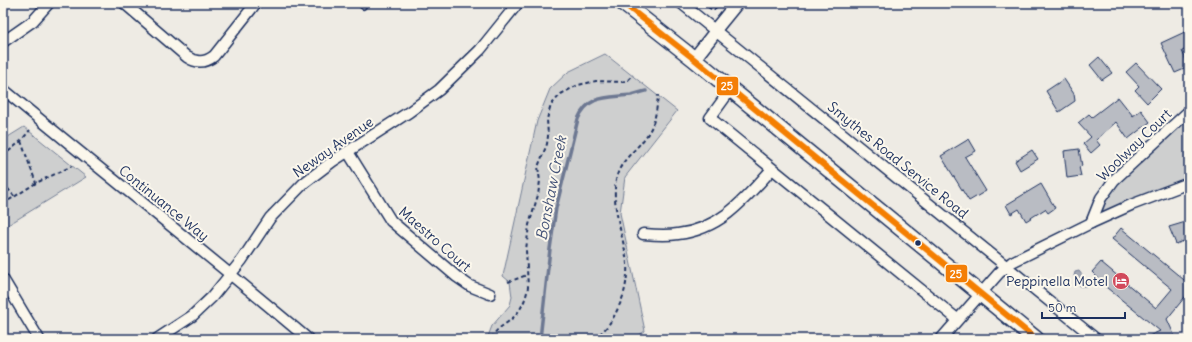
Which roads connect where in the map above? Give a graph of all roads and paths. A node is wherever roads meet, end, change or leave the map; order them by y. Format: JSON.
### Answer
{"nodes":[{"id":1,"x":49,"y":3,"type":"edge"},
{"id":2,"x":124,"y":3,"type":"edge"},
{"id":3,"x":256,"y":3,"type":"edge"},
{"id":4,"x":518,"y":3,"type":"edge"},
{"id":5,"x":623,"y":3,"type":"edge"},
{"id":6,"x":681,"y":3,"type":"edge"},
{"id":7,"x":702,"y":3,"type":"edge"},
{"id":8,"x":719,"y":3,"type":"edge"},
{"id":9,"x":737,"y":3,"type":"edge"},
{"id":10,"x":715,"y":31,"type":"junction"},
{"id":11,"x":3,"y":42,"type":"edge"},
{"id":12,"x":694,"y":59,"type":"junction"},
{"id":13,"x":633,"y":75,"type":"dead end"},
{"id":14,"x":3,"y":89,"type":"edge"},
{"id":15,"x":731,"y":89,"type":"junction"},
{"id":16,"x":658,"y":95,"type":"dead end"},
{"id":17,"x":1189,"y":111,"type":"edge"},
{"id":18,"x":30,"y":130,"type":"dead end"},
{"id":19,"x":21,"y":140,"type":"junction"},
{"id":20,"x":348,"y":152,"type":"junction"},
{"id":21,"x":3,"y":156,"type":"edge"},
{"id":22,"x":72,"y":166,"type":"dead end"},
{"id":23,"x":772,"y":169,"type":"junction"},
{"id":24,"x":3,"y":183,"type":"edge"},
{"id":25,"x":36,"y":183,"type":"junction"},
{"id":26,"x":1189,"y":183,"type":"edge"},
{"id":27,"x":14,"y":196,"type":"junction"},
{"id":28,"x":3,"y":204,"type":"edge"},
{"id":29,"x":1091,"y":223,"type":"junction"},
{"id":30,"x":644,"y":234,"type":"dead end"},
{"id":31,"x":1007,"y":266,"type":"junction"},
{"id":32,"x":231,"y":274,"type":"junction"},
{"id":33,"x":527,"y":275,"type":"junction"},
{"id":34,"x":3,"y":279,"type":"edge"},
{"id":35,"x":508,"y":282,"type":"dead end"},
{"id":36,"x":490,"y":294,"type":"dead end"},
{"id":37,"x":981,"y":294,"type":"junction"},
{"id":38,"x":958,"y":319,"type":"junction"},
{"id":39,"x":39,"y":339,"type":"edge"},
{"id":40,"x":157,"y":339,"type":"edge"},
{"id":41,"x":308,"y":339,"type":"edge"},
{"id":42,"x":492,"y":339,"type":"edge"},
{"id":43,"x":594,"y":339,"type":"edge"},
{"id":44,"x":941,"y":339,"type":"edge"},
{"id":45,"x":1036,"y":339,"type":"edge"},
{"id":46,"x":1096,"y":339,"type":"edge"}],
"edges":[{"from":1,"to":11,"type":"street"},
{"from":2,"to":3,"type":"street"},
{"from":4,"to":20,"type":"street","name":"Neway Avenue"},
{"from":5,"to":12,"type":"main road"},
{"from":6,"to":10,"type":"street","name":"Smythes Road Service Road"},
{"from":7,"to":8,"type":"path"},
{"from":9,"to":10,"type":"street"},
{"from":10,"to":12,"type":"street"},
{"from":10,"to":31,"type":"street","name":"Smythes Road Service Road"},
{"from":12,"to":15,"type":"main road"},
{"from":13,"to":33,"type":"path"},
{"from":14,"to":32,"type":"street","name":"Continuance Way"},
{"from":15,"to":23,"type":"street"},
{"from":15,"to":37,"type":"main road"},
{"from":16,"to":43,"type":"path"},
{"from":17,"to":29,"type":"street","name":"Woolway Court"},
{"from":18,"to":19,"type":"path"},
{"from":19,"to":21,"type":"path"},
{"from":19,"to":25,"type":"path"},
{"from":20,"to":32,"type":"street","name":"Neway Avenue"},
{"from":20,"to":36,"type":"street","name":"Maestro Court"},
{"from":22,"to":25,"type":"path"},
{"from":23,"to":30,"type":"street"},
{"from":23,"to":38,"type":"street"},
{"from":24,"to":27,"type":"path"},
{"from":25,"to":27,"type":"path"},
{"from":26,"to":29,"type":"street"},
{"from":27,"to":28,"type":"path"},
{"from":29,"to":31,"type":"street"},
{"from":31,"to":37,"type":"street"},
{"from":31,"to":46,"type":"street","name":"Smythes Road Service Road"},
{"from":32,"to":40,"type":"street","name":"Neway Avenue"},
{"from":32,"to":41,"type":"street","name":"Continuance Way"},
{"from":33,"to":35,"type":"path"},
{"from":33,"to":42,"type":"path"},
{"from":34,"to":39,"type":"street"},
{"from":37,"to":38,"type":"street"},
{"from":37,"to":45,"type":"main road"},
{"from":38,"to":44,"type":"street"}]}
